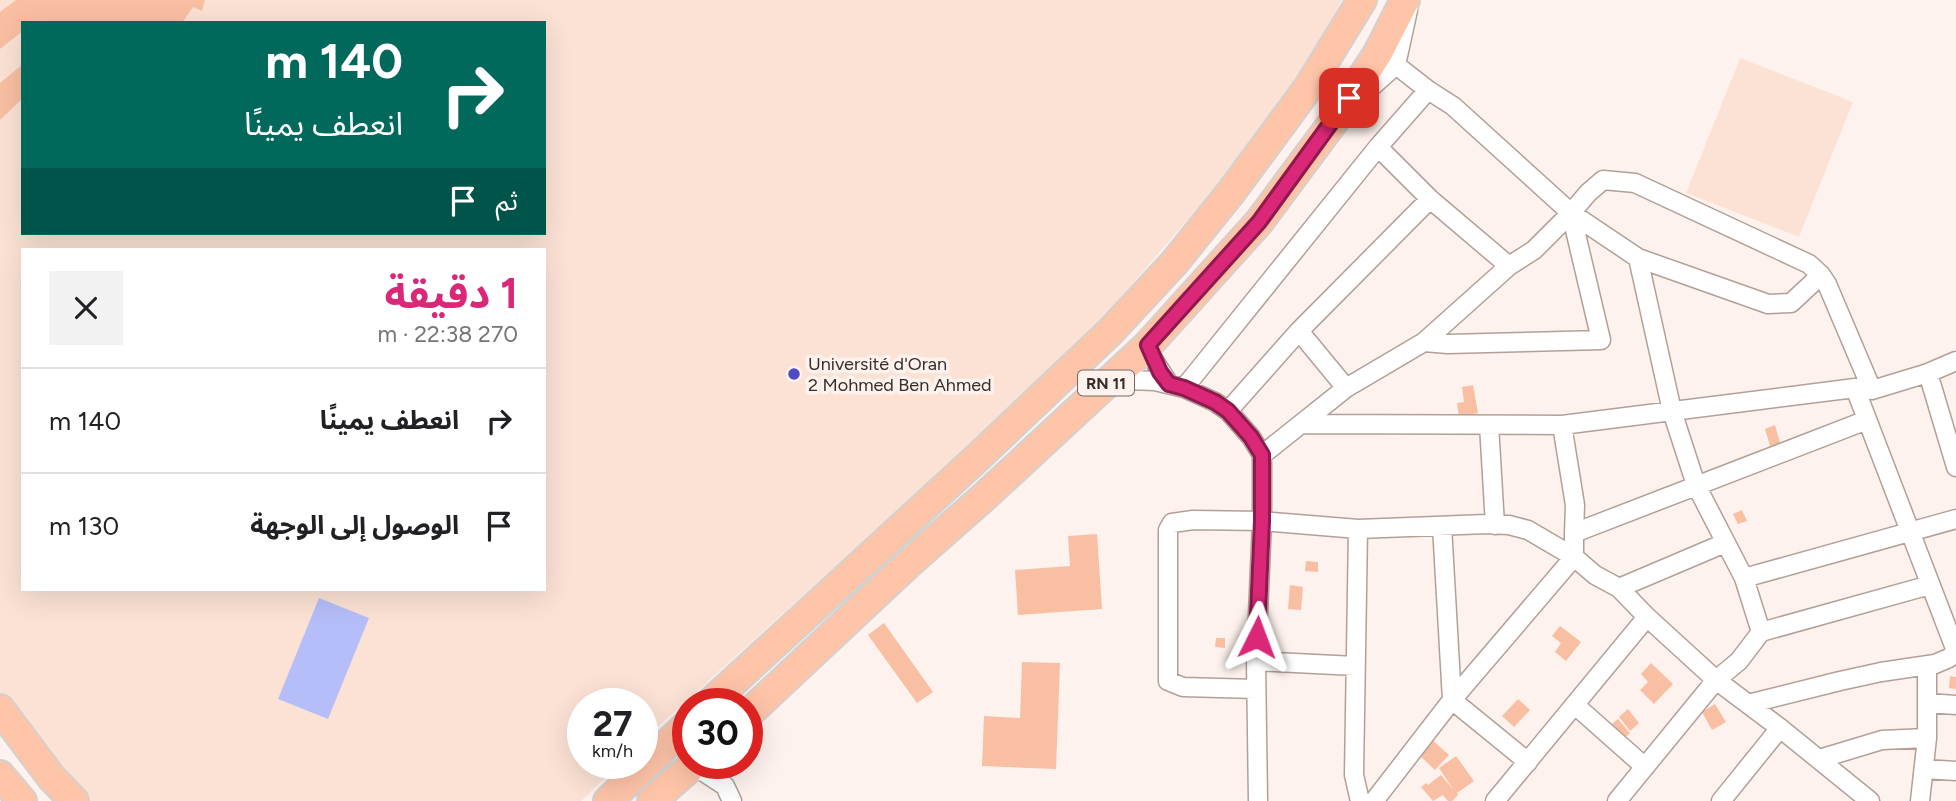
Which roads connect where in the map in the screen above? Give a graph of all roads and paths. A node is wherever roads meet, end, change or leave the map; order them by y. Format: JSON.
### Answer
{"nodes":[{"id":1,"x":1362,"y":0,"type":"edge"},
{"id":2,"x":1407,"y":0,"type":"edge"},
{"id":3,"x":1396,"y":65,"type":"junction"},
{"id":4,"x":1428,"y":90,"type":"junction"},
{"id":5,"x":1334,"y":121,"type":"junction"},
{"id":6,"x":1378,"y":147,"type":"junction"},
{"id":7,"x":1430,"y":199,"type":"junction"},
{"id":8,"x":1571,"y":213,"type":"junction"},
{"id":9,"x":1638,"y":258,"type":"junction"},
{"id":10,"x":1509,"y":266,"type":"junction"},
{"id":11,"x":1821,"y":275,"type":"junction"},
{"id":12,"x":1300,"y":331,"type":"junction"},
{"id":13,"x":1424,"y":342,"type":"junction"},
{"id":14,"x":1148,"y":345,"type":"junction"},
{"id":15,"x":1956,"y":361,"type":"edge"},
{"id":16,"x":1928,"y":373,"type":"junction"},
{"id":17,"x":1176,"y":386,"type":"junction"},
{"id":18,"x":1100,"y":388,"type":"junction"},
{"id":19,"x":1346,"y":388,"type":"junction"},
{"id":20,"x":1863,"y":389,"type":"junction"},
{"id":21,"x":1228,"y":411,"type":"junction"},
{"id":22,"x":1672,"y":411,"type":"junction"},
{"id":23,"x":1867,"y":420,"type":"junction"},
{"id":24,"x":1302,"y":424,"type":"junction"},
{"id":25,"x":1489,"y":425,"type":"junction"},
{"id":26,"x":1562,"y":425,"type":"junction"},
{"id":27,"x":1262,"y":455,"type":"junction"},
{"id":28,"x":1956,"y":467,"type":"edge"},
{"id":29,"x":1696,"y":485,"type":"junction"},
{"id":30,"x":1956,"y":519,"type":"edge"},
{"id":31,"x":1262,"y":521,"type":"junction"},
{"id":32,"x":1495,"y":525,"type":"junction"},
{"id":33,"x":1442,"y":526,"type":"junction"},
{"id":34,"x":1358,"y":529,"type":"junction"},
{"id":35,"x":1909,"y":531,"type":"junction"},
{"id":36,"x":1574,"y":533,"type":"junction"},
{"id":37,"x":1725,"y":543,"type":"junction"},
{"id":38,"x":1574,"y":557,"type":"junction"},
{"id":39,"x":1744,"y":578,"type":"junction"},
{"id":40,"x":1930,"y":585,"type":"junction"},
{"id":41,"x":1619,"y":588,"type":"junction"},
{"id":42,"x":1647,"y":617,"type":"junction"},
{"id":43,"x":1761,"y":632,"type":"junction"},
{"id":44,"x":1956,"y":651,"type":"edge"},
{"id":45,"x":1256,"y":661,"type":"junction"},
{"id":46,"x":1355,"y":666,"type":"junction"},
{"id":47,"x":1927,"y":666,"type":"junction"},
{"id":48,"x":1716,"y":680,"type":"junction"},
{"id":49,"x":726,"y":688,"type":"edge"},
{"id":50,"x":1256,"y":689,"type":"junction"},
{"id":51,"x":763,"y":700,"type":"edge"},
{"id":52,"x":1452,"y":700,"type":"junction"},
{"id":53,"x":1928,"y":703,"type":"junction"},
{"id":54,"x":1748,"y":704,"type":"junction"},
{"id":55,"x":1574,"y":705,"type":"junction"},
{"id":56,"x":1956,"y":705,"type":"edge"},
{"id":57,"x":0,"y":709,"type":"edge"},
{"id":58,"x":1780,"y":728,"type":"junction"},
{"id":59,"x":1927,"y":738,"type":"junction"},
{"id":60,"x":672,"y":739,"type":"edge"},
{"id":61,"x":1819,"y":759,"type":"junction"},
{"id":62,"x":1528,"y":762,"type":"junction"},
{"id":63,"x":1645,"y":767,"type":"junction"},
{"id":64,"x":1925,"y":769,"type":"junction"},
{"id":65,"x":1956,"y":771,"type":"edge"},
{"id":66,"x":0,"y":775,"type":"edge"},
{"id":67,"x":681,"y":779,"type":"edge"},
{"id":68,"x":687,"y":779,"type":"edge"},
{"id":69,"x":716,"y":779,"type":"edge"},
{"id":70,"x":1851,"y":795,"type":"edge"},
{"id":71,"x":22,"y":801,"type":"edge"},
{"id":72,"x":74,"y":801,"type":"edge"},
{"id":73,"x":608,"y":801,"type":"edge"},
{"id":74,"x":652,"y":801,"type":"edge"},
{"id":75,"x":667,"y":801,"type":"edge"},
{"id":76,"x":732,"y":801,"type":"edge"},
{"id":77,"x":1258,"y":801,"type":"edge"},
{"id":78,"x":1360,"y":801,"type":"edge"},
{"id":79,"x":1374,"y":801,"type":"edge"},
{"id":80,"x":1495,"y":801,"type":"edge"},
{"id":81,"x":1616,"y":801,"type":"edge"},
{"id":82,"x":1721,"y":801,"type":"edge"},
{"id":83,"x":1870,"y":801,"type":"edge"},
{"id":84,"x":1920,"y":801,"type":"edge"}],
"edges":[{"from":1,"to":49,"type":"highway","number":"RN 11"},
{"from":2,"to":3,"type":"street"},
{"from":2,"to":5,"type":"highway","number":"RN 11"},
{"from":3,"to":4,"type":"street"},
{"from":3,"to":5,"type":"street"},
{"from":4,"to":6,"type":"street"},
{"from":4,"to":8,"type":"street"},
{"from":5,"to":14,"type":"highway","number":"RN 11"},
{"from":6,"to":7,"type":"street"},
{"from":6,"to":17,"type":"street"},
{"from":7,"to":10,"type":"street"},
{"from":7,"to":12,"type":"street"},
{"from":8,"to":9,"type":"street"},
{"from":8,"to":10,"type":"street"},
{"from":8,"to":11,"type":"street"},
{"from":8,"to":13,"type":"street"},
{"from":9,"to":11,"type":"street"},
{"from":9,"to":22,"type":"street"},
{"from":10,"to":13,"type":"street"},
{"from":11,"to":20,"type":"street"},
{"from":12,"to":19,"type":"street"},
{"from":12,"to":21,"type":"street"},
{"from":13,"to":19,"type":"street"},
{"from":14,"to":17,"type":"street"},
{"from":14,"to":18,"type":"highway","number":"RN 11"},
{"from":15,"to":16,"type":"street"},
{"from":16,"to":20,"type":"street"},
{"from":16,"to":28,"type":"street"},
{"from":17,"to":18,"type":"street"},
{"from":17,"to":21,"type":"street"},
{"from":18,"to":51,"type":"highway","number":"RN 11"},
{"from":19,"to":24,"type":"street"},
{"from":20,"to":22,"type":"street"},
{"from":20,"to":23,"type":"street"},
{"from":21,"to":27,"type":"street"},
{"from":22,"to":26,"type":"street"},
{"from":22,"to":29,"type":"street"},
{"from":23,"to":29,"type":"street"},
{"from":23,"to":35,"type":"street"},
{"from":24,"to":25,"type":"street"},
{"from":24,"to":27,"type":"street"},
{"from":25,"to":26,"type":"street"},
{"from":25,"to":32,"type":"street"},
{"from":26,"to":36,"type":"street"},
{"from":27,"to":31,"type":"street"},
{"from":29,"to":36,"type":"street"},
{"from":29,"to":37,"type":"street"},
{"from":30,"to":35,"type":"street"},
{"from":31,"to":34,"type":"street"},
{"from":31,"to":45,"type":"street"},
{"from":31,"to":50,"type":"street"},
{"from":32,"to":33,"type":"street"},
{"from":32,"to":38,"type":"street"},
{"from":33,"to":34,"type":"street"},
{"from":33,"to":52,"type":"street"},
{"from":34,"to":46,"type":"street"},
{"from":35,"to":39,"type":"street"},
{"from":35,"to":40,"type":"street"},
{"from":36,"to":38,"type":"street"},
{"from":37,"to":39,"type":"street"},
{"from":37,"to":41,"type":"street"},
{"from":38,"to":41,"type":"street"},
{"from":38,"to":52,"type":"street"},
{"from":39,"to":43,"type":"street"},
{"from":40,"to":43,"type":"street"},
{"from":40,"to":44,"type":"street"},
{"from":41,"to":42,"type":"street"},
{"from":42,"to":48,"type":"street"},
{"from":42,"to":55,"type":"street"},
{"from":43,"to":48,"type":"street"},
{"from":44,"to":47,"type":"street"},
{"from":45,"to":46,"type":"street"},
{"from":45,"to":50,"type":"street"},
{"from":46,"to":78,"type":"street"},
{"from":47,"to":53,"type":"street"},
{"from":47,"to":54,"type":"street"},
{"from":48,"to":54,"type":"street"},
{"from":48,"to":63,"type":"street"},
{"from":50,"to":77,"type":"street"},
{"from":52,"to":62,"type":"street"},
{"from":52,"to":79,"type":"street"},
{"from":53,"to":56,"type":"street"},
{"from":53,"to":59,"type":"street"},
{"from":54,"to":58,"type":"street"},
{"from":55,"to":62,"type":"street"},
{"from":55,"to":63,"type":"street"},
{"from":57,"to":72,"type":"highway"},
{"from":58,"to":61,"type":"street"},
{"from":58,"to":82,"type":"street"},
{"from":59,"to":61,"type":"street"},
{"from":59,"to":64,"type":"street"},
{"from":60,"to":73,"type":"highway"},
{"from":61,"to":70,"type":"street"},
{"from":62,"to":80,"type":"street"},
{"from":63,"to":81,"type":"street"},
{"from":64,"to":65,"type":"street"},
{"from":64,"to":84,"type":"street"},
{"from":66,"to":71,"type":"highway"},
{"from":67,"to":74,"type":"highway"},
{"from":68,"to":75,"type":"street"},
{"from":69,"to":76,"type":"street"},
{"from":70,"to":83,"type":"street"}]}
